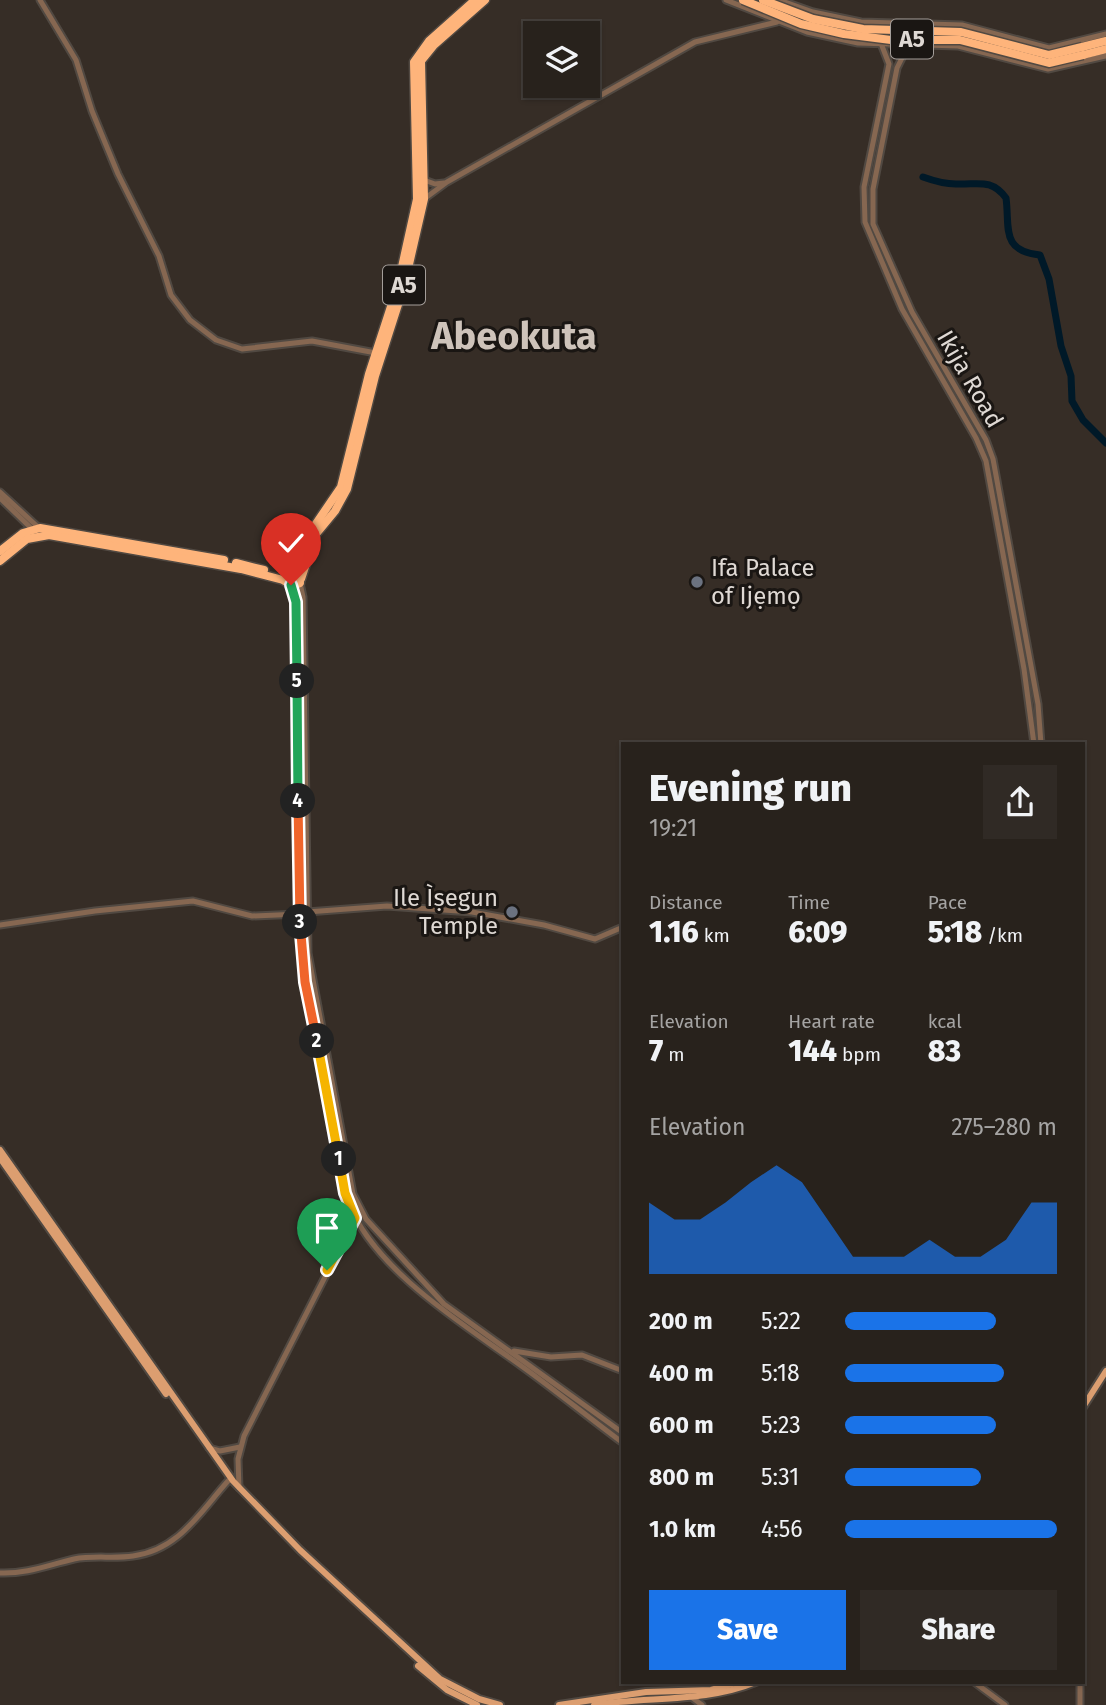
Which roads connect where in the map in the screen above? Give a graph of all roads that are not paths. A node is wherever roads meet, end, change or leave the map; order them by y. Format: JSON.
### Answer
{"nodes":[{"id":1,"x":40,"y":0,"type":"edge"},
{"id":2,"x":475,"y":0,"type":"edge"},
{"id":3,"x":485,"y":0,"type":"edge"},
{"id":4,"x":726,"y":0,"type":"edge"},
{"id":5,"x":743,"y":0,"type":"edge"},
{"id":6,"x":763,"y":0,"type":"edge"},
{"id":7,"x":779,"y":0,"type":"edge"},
{"id":8,"x":777,"y":22,"type":"junction"},
{"id":9,"x":938,"y":23,"type":"junction"},
{"id":10,"x":1106,"y":34,"type":"edge"},
{"id":11,"x":1106,"y":41,"type":"edge"},
{"id":12,"x":937,"y":45,"type":"junction"},
{"id":13,"x":883,"y":46,"type":"junction"},
{"id":14,"x":914,"y":46,"type":"junction"},
{"id":15,"x":1106,"y":49,"type":"edge"},
{"id":16,"x":1083,"y":51,"type":"junction"},
{"id":17,"x":1106,"y":56,"type":"edge"},
{"id":18,"x":424,"y":180,"type":"junction"},
{"id":19,"x":447,"y":182,"type":"junction"},
{"id":20,"x":424,"y":200,"type":"junction"},
{"id":21,"x":376,"y":353,"type":"junction"},
{"id":22,"x":0,"y":492,"type":"edge"},
{"id":23,"x":0,"y":498,"type":"edge"},
{"id":24,"x":35,"y":528,"type":"junction"},
{"id":25,"x":98,"y":539,"type":"junction"},
{"id":26,"x":0,"y":551,"type":"edge"},
{"id":27,"x":0,"y":561,"type":"edge"},
{"id":28,"x":294,"y":580,"type":"junction"},
{"id":29,"x":1034,"y":742,"type":"edge"},
{"id":30,"x":1041,"y":742,"type":"edge"},
{"id":31,"x":307,"y":912,"type":"junction"},
{"id":32,"x":300,"y":914,"type":"junction"},
{"id":33,"x":0,"y":925,"type":"edge"},
{"id":34,"x":621,"y":928,"type":"edge"},
{"id":35,"x":0,"y":1150,"type":"edge"},
{"id":36,"x":0,"y":1158,"type":"edge"},
{"id":37,"x":355,"y":1218,"type":"junction"},
{"id":38,"x":479,"y":1334,"type":"junction"},
{"id":39,"x":513,"y":1351,"type":"junction"},
{"id":40,"x":621,"y":1370,"type":"edge"},
{"id":41,"x":1106,"y":1371,"type":"edge"},
{"id":42,"x":1106,"y":1380,"type":"edge"},
{"id":43,"x":1085,"y":1404,"type":"edge"},
{"id":44,"x":1085,"y":1411,"type":"edge"},
{"id":45,"x":621,"y":1432,"type":"edge"},
{"id":46,"x":621,"y":1441,"type":"edge"},
{"id":47,"x":205,"y":1444,"type":"junction"},
{"id":48,"x":240,"y":1447,"type":"junction"},
{"id":49,"x":228,"y":1481,"type":"junction"},
{"id":50,"x":239,"y":1488,"type":"junction"},
{"id":51,"x":0,"y":1573,"type":"edge"},
{"id":52,"x":731,"y":1684,"type":"edge"},
{"id":53,"x":751,"y":1684,"type":"edge"},
{"id":54,"x":977,"y":1684,"type":"edge"},
{"id":55,"x":1080,"y":1684,"type":"edge"},
{"id":56,"x":691,"y":1694,"type":"junction"},
{"id":57,"x":477,"y":1705,"type":"edge"},
{"id":58,"x":500,"y":1705,"type":"edge"},
{"id":59,"x":559,"y":1705,"type":"edge"},
{"id":60,"x":594,"y":1705,"type":"edge"},
{"id":61,"x":702,"y":1705,"type":"edge"},
{"id":62,"x":1005,"y":1705,"type":"edge"},
{"id":63,"x":1080,"y":1705,"type":"edge"}],
"edges":[{"from":1,"to":21,"type":"street"},
{"from":2,"to":21,"type":"highway","number":"A5"},
{"from":3,"to":18,"type":"highway","number":"A5"},
{"from":4,"to":8,"type":"street"},
{"from":5,"to":16,"type":"highway","number":"A5","bridge":true},
{"from":6,"to":16,"type":"highway","number":"A5","bridge":true},
{"from":7,"to":9,"type":"street"},
{"from":8,"to":13,"type":"street"},
{"from":8,"to":19,"type":"street"},
{"from":9,"to":10,"type":"street"},
{"from":9,"to":12,"type":"street"},
{"from":11,"to":16,"type":"highway","number":"A5"},
{"from":12,"to":14,"type":"street"},
{"from":12,"to":17,"type":"street"},
{"from":13,"to":14,"type":"street"},
{"from":13,"to":29,"type":"street","name":"Ikija Road"},
{"from":14,"to":30,"type":"street","name":"Ikija Road"},
{"from":15,"to":16,"type":"highway","number":"A5"},
{"from":18,"to":19,"type":"street"},
{"from":18,"to":20,"type":"highway","number":"A5"},
{"from":19,"to":20,"type":"street"},
{"from":20,"to":28,"type":"highway","number":"A5"},
{"from":21,"to":28,"type":"highway","number":"A5"},
{"from":22,"to":24,"type":"street"},
{"from":23,"to":24,"type":"street"},
{"from":24,"to":25,"type":"highway"},
{"from":24,"to":26,"type":"highway"},
{"from":25,"to":27,"type":"highway"},
{"from":25,"to":28,"type":"highway"},
{"from":28,"to":31,"type":"street"},
{"from":28,"to":32,"type":"street"},
{"from":31,"to":34,"type":"street"},
{"from":31,"to":38,"type":"street"},
{"from":32,"to":33,"type":"street"},
{"from":32,"to":37,"type":"street"},
{"from":35,"to":47,"type":"main road"},
{"from":36,"to":49,"type":"main road"},
{"from":37,"to":38,"type":"street"},
{"from":37,"to":48,"type":"street"},
{"from":38,"to":39,"type":"street"},
{"from":38,"to":46,"type":"street"},
{"from":39,"to":40,"type":"street"},
{"from":39,"to":45,"type":"street"},
{"from":41,"to":43,"type":"main road"},
{"from":42,"to":44,"type":"main road"},
{"from":47,"to":48,"type":"street"},
{"from":47,"to":50,"type":"main road"},
{"from":48,"to":50,"type":"street"},
{"from":49,"to":51,"type":"street"},
{"from":49,"to":57,"type":"main road"},
{"from":50,"to":58,"type":"main road"},
{"from":52,"to":56,"type":"main road"},
{"from":53,"to":56,"type":"main road"},
{"from":54,"to":62,"type":"street"},
{"from":55,"to":63,"type":"street"},
{"from":56,"to":59,"type":"main road"},
{"from":56,"to":60,"type":"main road"},
{"from":56,"to":61,"type":"street"}]}
